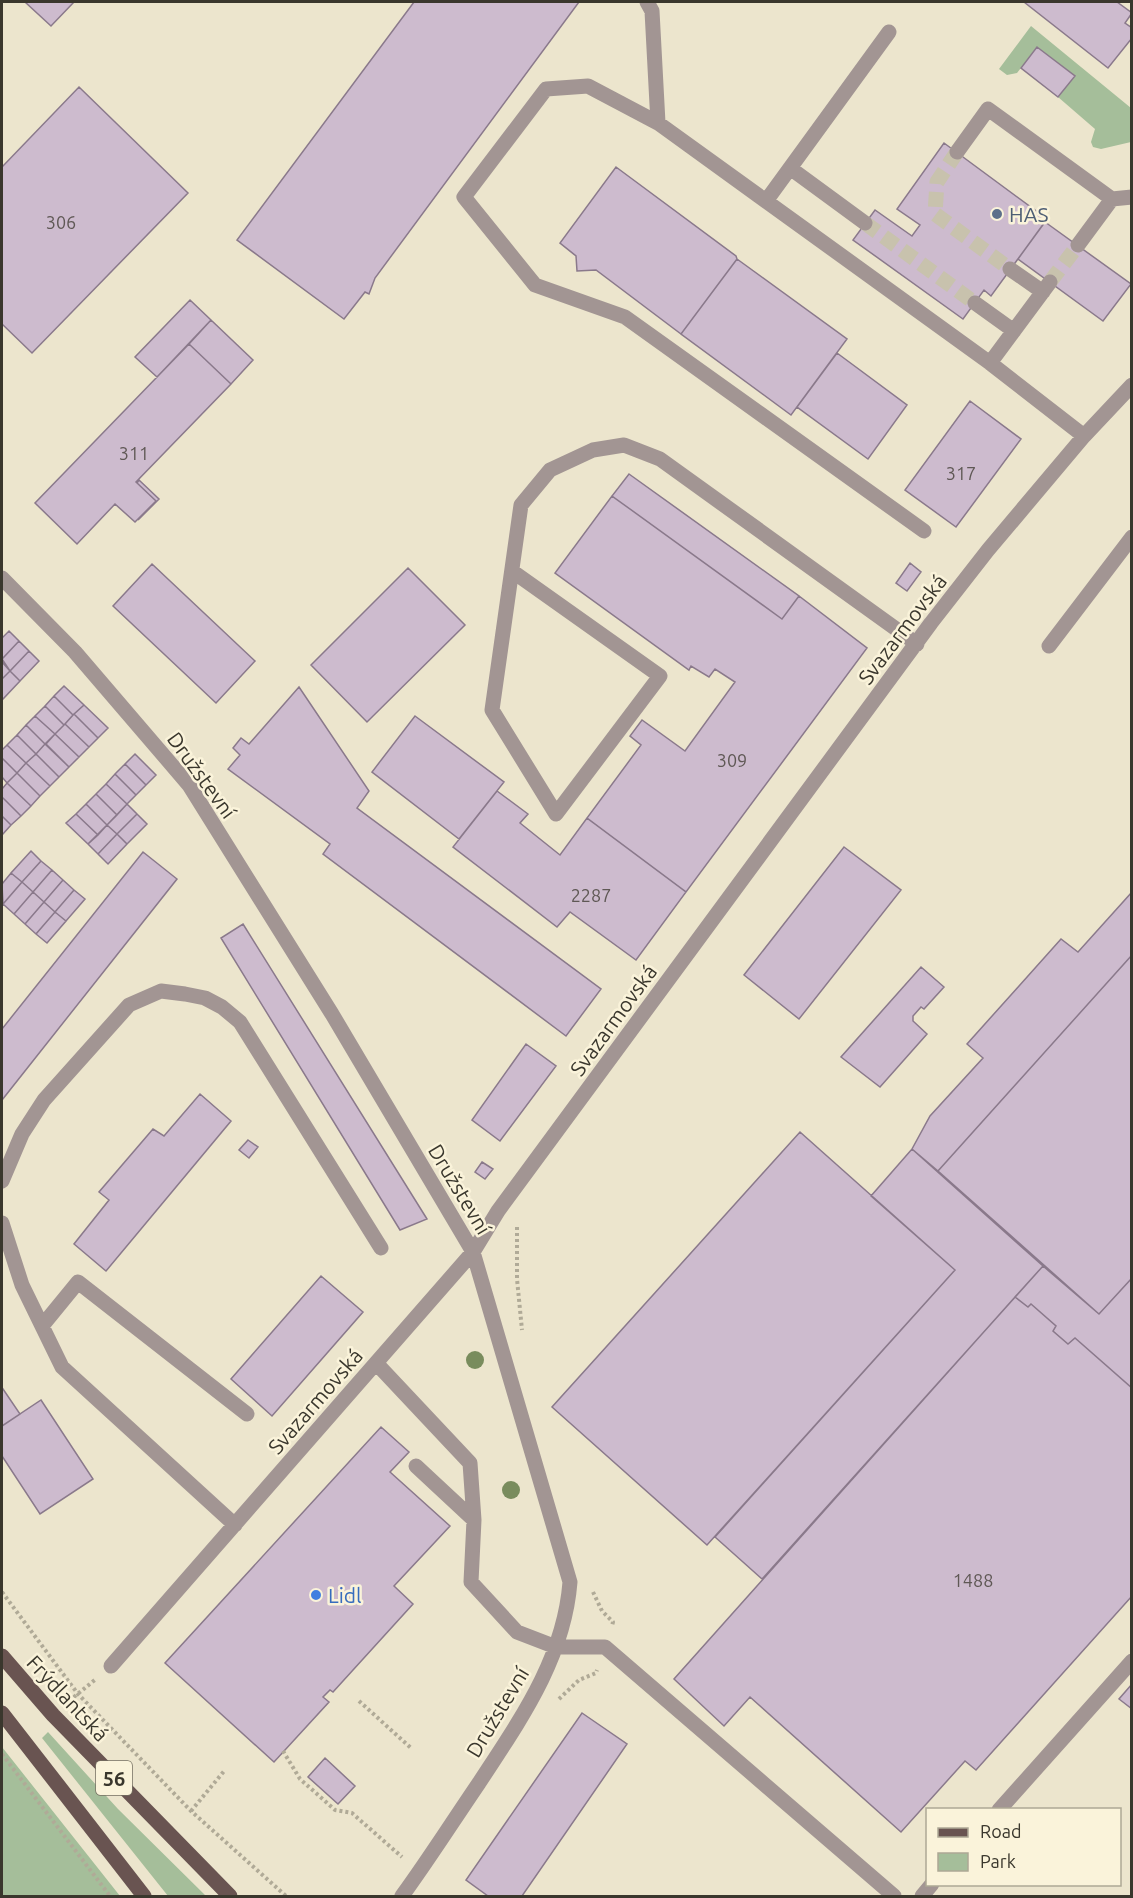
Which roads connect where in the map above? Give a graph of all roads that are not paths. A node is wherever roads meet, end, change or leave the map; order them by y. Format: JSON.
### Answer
{"nodes":[{"id":1,"x":647,"y":2,"type":"edge"},
{"id":2,"x":889,"y":32,"type":"dead end"},
{"id":3,"x":658,"y":123,"type":"junction"},
{"id":4,"x":957,"y":152,"type":"tunnel mouth"},
{"id":5,"x":790,"y":168,"type":"junction"},
{"id":6,"x":1131,"y":197,"type":"edge"},
{"id":7,"x":1112,"y":199,"type":"junction"},
{"id":8,"x":766,"y":201,"type":"junction"},
{"id":9,"x":866,"y":223,"type":"tunnel mouth"},
{"id":10,"x":1078,"y":245,"type":"tunnel mouth"},
{"id":11,"x":1010,"y":269,"type":"tunnel mouth"},
{"id":12,"x":975,"y":303,"type":"tunnel mouth"},
{"id":13,"x":1014,"y":331,"type":"junction"},
{"id":14,"x":990,"y":363,"type":"junction"},
{"id":15,"x":1131,"y":385,"type":"edge"},
{"id":16,"x":1084,"y":436,"type":"junction"},
{"id":17,"x":924,"y":531,"type":"dead end"},
{"id":18,"x":1131,"y":537,"type":"edge"},
{"id":19,"x":512,"y":571,"type":"junction"},
{"id":20,"x":2,"y":578,"type":"edge"},
{"id":21,"x":917,"y":644,"type":"junction"},
{"id":22,"x":1049,"y":646,"type":"dead end"},
{"id":23,"x":2,"y":1181,"type":"edge"},
{"id":24,"x":2,"y":1223,"type":"edge"},
{"id":25,"x":381,"y":1248,"type":"dead end"},
{"id":26,"x":473,"y":1252,"type":"junction"},
{"id":27,"x":42,"y":1326,"type":"junction"},
{"id":28,"x":376,"y":1363,"type":"junction"},
{"id":29,"x":248,"y":1414,"type":"dead end"},
{"id":30,"x":416,"y":1466,"type":"dead end"},
{"id":31,"x":474,"y":1520,"type":"junction"},
{"id":32,"x":235,"y":1525,"type":"junction"},
{"id":33,"x":556,"y":1647,"type":"junction"},
{"id":34,"x":2,"y":1656,"type":"edge"},
{"id":35,"x":1131,"y":1661,"type":"edge"},
{"id":36,"x":111,"y":1666,"type":"dead end"},
{"id":37,"x":2,"y":1713,"type":"edge"},
{"id":38,"x":1000,"y":1808,"type":"edge"},
{"id":39,"x":144,"y":1896,"type":"edge"},
{"id":40,"x":230,"y":1896,"type":"edge"},
{"id":41,"x":402,"y":1896,"type":"edge"},
{"id":42,"x":894,"y":1896,"type":"edge"}],
"edges":[{"from":1,"to":3,"type":"street"},
{"from":2,"to":5,"type":"street"},
{"from":3,"to":8,"type":"street"},
{"from":3,"to":17,"type":"street"},
{"from":4,"to":7,"type":"street"},
{"from":5,"to":8,"type":"street"},
{"from":5,"to":9,"type":"street"},
{"from":6,"to":7,"type":"street"},
{"from":7,"to":10,"type":"street"},
{"from":8,"to":14,"type":"street"},
{"from":11,"to":13,"type":"street"},
{"from":12,"to":13,"type":"street"},
{"from":13,"to":14,"type":"street"},
{"from":14,"to":16,"type":"street"},
{"from":15,"to":16,"type":"street","name":"Svazarmovská"},
{"from":16,"to":21,"type":"street","name":"Svazarmovská"},
{"from":18,"to":22,"type":"street"},
{"from":19,"to":19,"type":"street"},
{"from":19,"to":21,"type":"street"},
{"from":20,"to":26,"type":"street","name":"Družstevní"},
{"from":21,"to":26,"type":"street","name":"Svazarmovská"},
{"from":23,"to":25,"type":"street"},
{"from":24,"to":27,"type":"street"},
{"from":26,"to":28,"type":"street","name":"Svazarmovská"},
{"from":26,"to":33,"type":"street","name":"Družstevní"},
{"from":27,"to":29,"type":"street"},
{"from":27,"to":32,"type":"street"},
{"from":28,"to":31,"type":"street"},
{"from":28,"to":32,"type":"street","name":"Svazarmovská"},
{"from":30,"to":31,"type":"street"},
{"from":31,"to":33,"type":"street"},
{"from":32,"to":36,"type":"street","name":"Svazarmovská"},
{"from":33,"to":41,"type":"street","name":"Družstevní"},
{"from":33,"to":42,"type":"street"},
{"from":34,"to":40,"type":"main road","name":"Frýdlantská","number":"56"},
{"from":35,"to":38,"type":"street"},
{"from":37,"to":39,"type":"main road","number":"56"}]}
